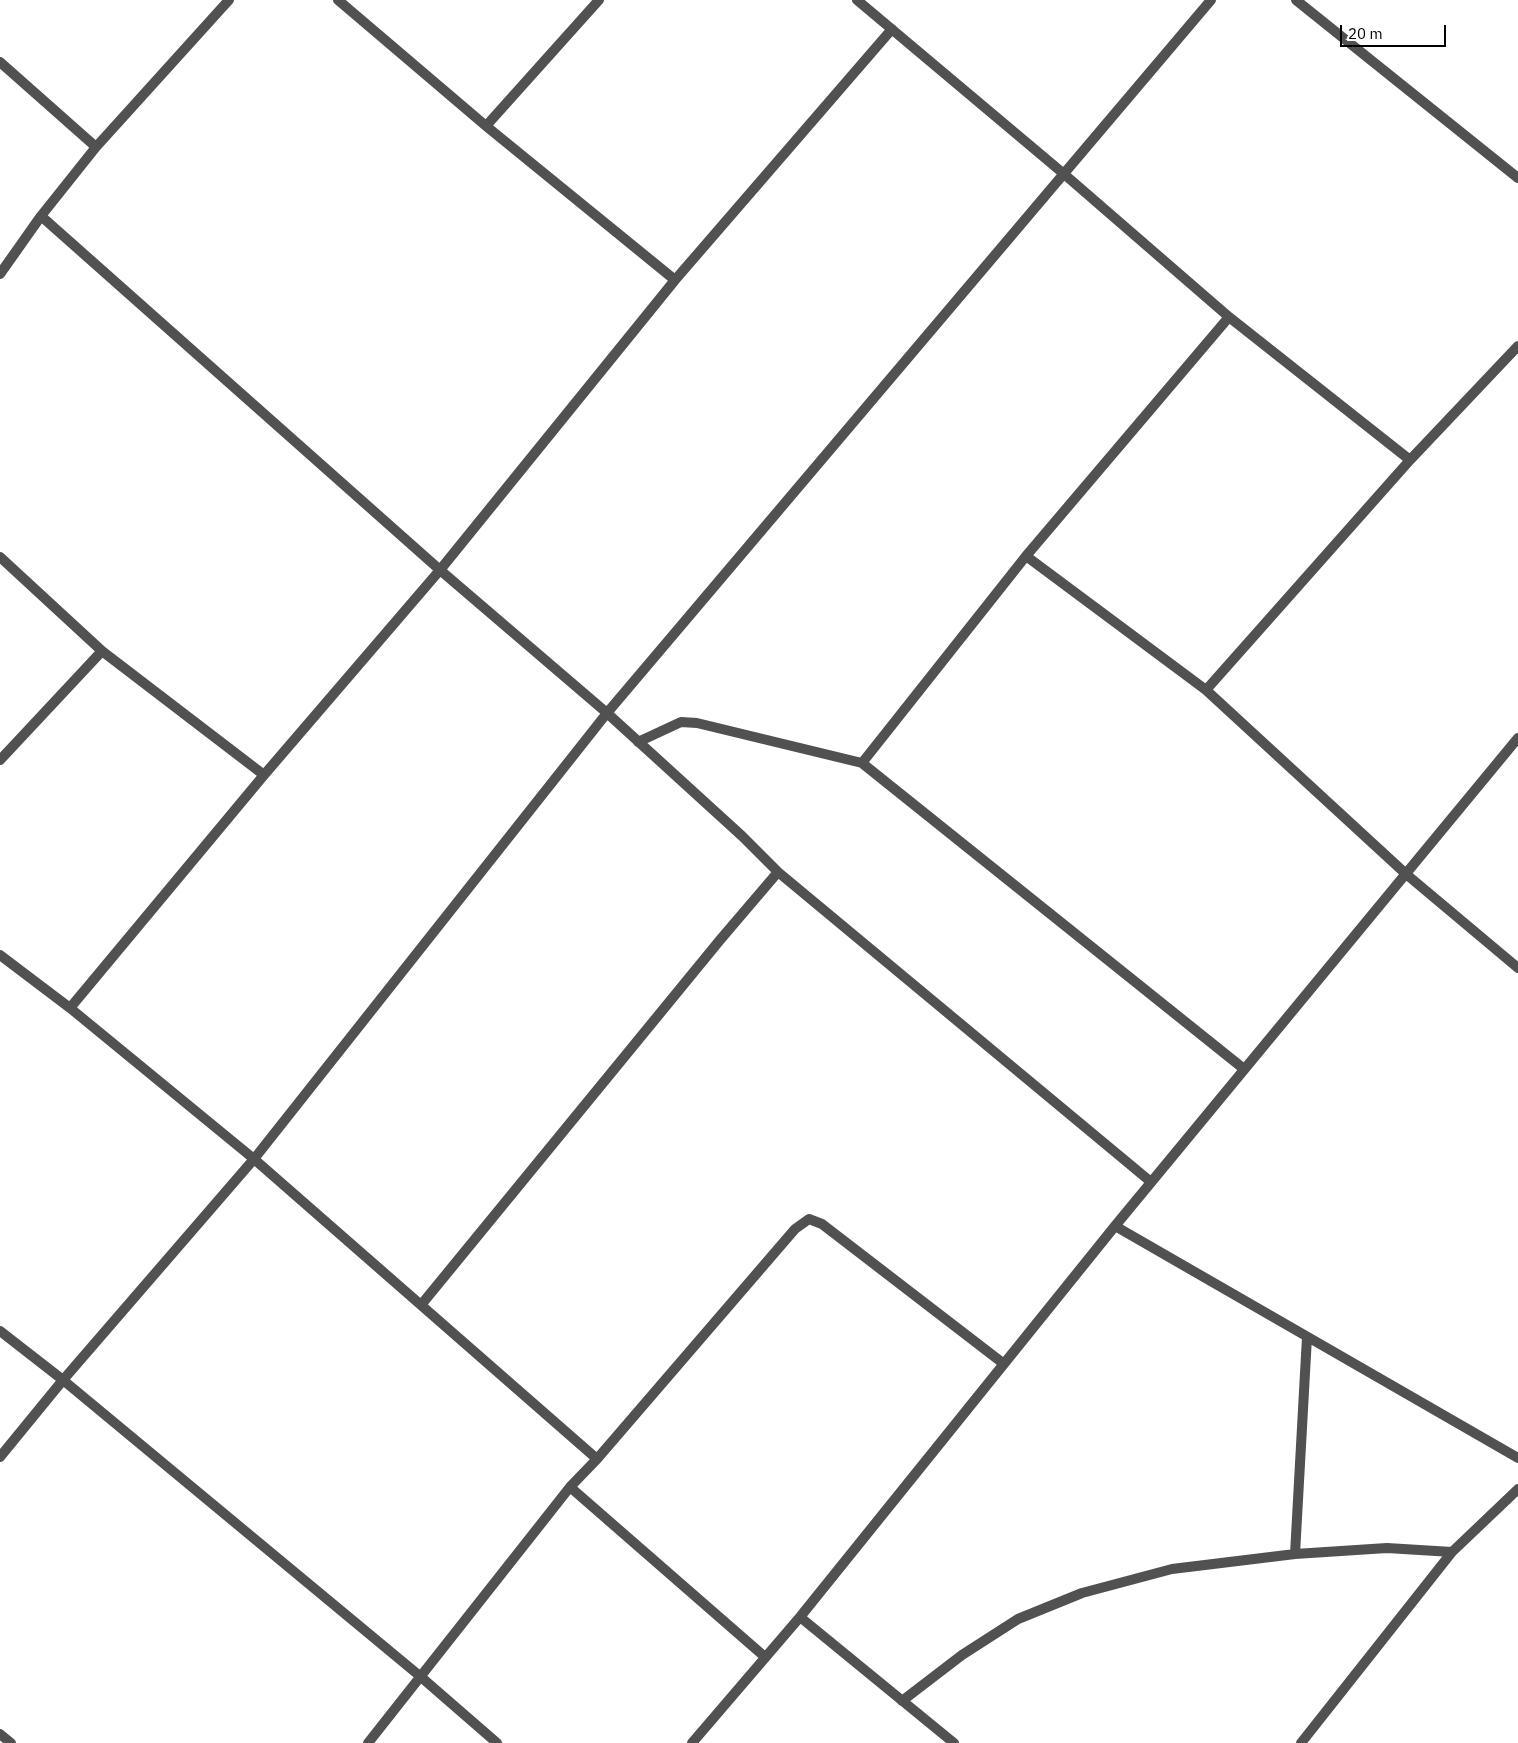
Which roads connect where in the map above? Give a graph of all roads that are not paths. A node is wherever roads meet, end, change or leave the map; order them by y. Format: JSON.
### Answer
{"nodes":[{"id":1,"x":229,"y":0,"type":"edge"},
{"id":2,"x":338,"y":0,"type":"edge"},
{"id":3,"x":599,"y":0,"type":"edge"},
{"id":4,"x":857,"y":0,"type":"edge"},
{"id":5,"x":1211,"y":0,"type":"edge"},
{"id":6,"x":1296,"y":0,"type":"edge"},
{"id":7,"x":892,"y":29,"type":"junction"},
{"id":8,"x":0,"y":62,"type":"edge"},
{"id":9,"x":486,"y":126,"type":"junction"},
{"id":10,"x":96,"y":147,"type":"junction"},
{"id":11,"x":1064,"y":174,"type":"junction"},
{"id":12,"x":1518,"y":178,"type":"edge"},
{"id":13,"x":41,"y":216,"type":"junction"},
{"id":14,"x":0,"y":274,"type":"edge"},
{"id":15,"x":675,"y":280,"type":"junction"},
{"id":16,"x":1230,"y":317,"type":"junction"},
{"id":17,"x":1518,"y":346,"type":"edge"},
{"id":18,"x":1410,"y":460,"type":"junction"},
{"id":19,"x":1026,"y":556,"type":"junction"},
{"id":20,"x":0,"y":557,"type":"edge"},
{"id":21,"x":440,"y":570,"type":"junction"},
{"id":22,"x":102,"y":650,"type":"junction"},
{"id":23,"x":1206,"y":690,"type":"junction"},
{"id":24,"x":607,"y":713,"type":"junction"},
{"id":25,"x":1518,"y":738,"type":"edge"},
{"id":26,"x":638,"y":742,"type":"junction"},
{"id":27,"x":0,"y":760,"type":"edge"},
{"id":28,"x":862,"y":763,"type":"junction"},
{"id":29,"x":264,"y":775,"type":"junction"},
{"id":30,"x":778,"y":872,"type":"junction"},
{"id":31,"x":1406,"y":874,"type":"junction"},
{"id":32,"x":0,"y":955,"type":"edge"},
{"id":33,"x":1518,"y":968,"type":"edge"},
{"id":34,"x":70,"y":1008,"type":"junction"},
{"id":35,"x":1244,"y":1069,"type":"junction"},
{"id":36,"x":254,"y":1159,"type":"junction"},
{"id":37,"x":1152,"y":1182,"type":"junction"},
{"id":38,"x":1115,"y":1226,"type":"junction"},
{"id":39,"x":421,"y":1305,"type":"junction"},
{"id":40,"x":0,"y":1331,"type":"edge"},
{"id":41,"x":1307,"y":1338,"type":"junction"},
{"id":42,"x":1004,"y":1364,"type":"junction"},
{"id":43,"x":63,"y":1380,"type":"junction"},
{"id":44,"x":0,"y":1457,"type":"edge"},
{"id":45,"x":1518,"y":1458,"type":"edge"},
{"id":46,"x":597,"y":1459,"type":"junction"},
{"id":47,"x":570,"y":1487,"type":"junction"},
{"id":48,"x":1518,"y":1489,"type":"edge"},
{"id":49,"x":1452,"y":1552,"type":"junction"},
{"id":50,"x":1295,"y":1554,"type":"junction"},
{"id":51,"x":800,"y":1617,"type":"junction"},
{"id":52,"x":765,"y":1657,"type":"junction"},
{"id":53,"x":421,"y":1676,"type":"junction"},
{"id":54,"x":902,"y":1701,"type":"junction"},
{"id":55,"x":0,"y":1734,"type":"edge"},
{"id":56,"x":11,"y":1743,"type":"edge"},
{"id":57,"x":368,"y":1743,"type":"edge"},
{"id":58,"x":497,"y":1743,"type":"edge"},
{"id":59,"x":692,"y":1743,"type":"edge"},
{"id":60,"x":954,"y":1743,"type":"edge"},
{"id":61,"x":1301,"y":1743,"type":"edge"}],
"edges":[{"from":1,"to":10,"type":"street"},
{"from":2,"to":9,"type":"street"},
{"from":3,"to":9,"type":"street"},
{"from":4,"to":7,"type":"street"},
{"from":5,"to":11,"type":"street"},
{"from":6,"to":12,"type":"street"},
{"from":7,"to":11,"type":"street"},
{"from":7,"to":15,"type":"street"},
{"from":8,"to":10,"type":"street"},
{"from":9,"to":15,"type":"street"},
{"from":10,"to":13,"type":"street"},
{"from":11,"to":16,"type":"street"},
{"from":11,"to":24,"type":"street"},
{"from":13,"to":14,"type":"street"},
{"from":13,"to":21,"type":"street"},
{"from":15,"to":21,"type":"street"},
{"from":16,"to":18,"type":"street"},
{"from":16,"to":19,"type":"street"},
{"from":17,"to":18,"type":"street"},
{"from":18,"to":23,"type":"street"},
{"from":19,"to":23,"type":"street"},
{"from":19,"to":28,"type":"street"},
{"from":20,"to":22,"type":"street"},
{"from":21,"to":24,"type":"street"},
{"from":21,"to":29,"type":"street"},
{"from":22,"to":27,"type":"street"},
{"from":22,"to":29,"type":"street"},
{"from":23,"to":31,"type":"street"},
{"from":24,"to":26,"type":"street"},
{"from":24,"to":36,"type":"street"},
{"from":25,"to":31,"type":"street"},
{"from":26,"to":28,"type":"street"},
{"from":26,"to":30,"type":"street"},
{"from":28,"to":35,"type":"street"},
{"from":29,"to":34,"type":"street"},
{"from":30,"to":37,"type":"street"},
{"from":30,"to":39,"type":"street"},
{"from":31,"to":33,"type":"street"},
{"from":31,"to":35,"type":"street"},
{"from":32,"to":34,"type":"street"},
{"from":34,"to":36,"type":"street"},
{"from":35,"to":37,"type":"street"},
{"from":36,"to":39,"type":"street"},
{"from":36,"to":43,"type":"street"},
{"from":37,"to":38,"type":"street"},
{"from":38,"to":41,"type":"street"},
{"from":38,"to":42,"type":"street"},
{"from":39,"to":46,"type":"street"},
{"from":40,"to":43,"type":"street"},
{"from":41,"to":45,"type":"street"},
{"from":41,"to":50,"type":"street"},
{"from":42,"to":46,"type":"street"},
{"from":42,"to":51,"type":"street"},
{"from":43,"to":44,"type":"street"},
{"from":43,"to":53,"type":"street"},
{"from":46,"to":47,"type":"street"},
{"from":47,"to":52,"type":"street"},
{"from":47,"to":53,"type":"street"},
{"from":48,"to":49,"type":"street"},
{"from":49,"to":50,"type":"street"},
{"from":49,"to":61,"type":"street"},
{"from":50,"to":54,"type":"street"},
{"from":51,"to":52,"type":"street"},
{"from":51,"to":54,"type":"street"},
{"from":52,"to":59,"type":"street"},
{"from":53,"to":57,"type":"street"},
{"from":53,"to":58,"type":"street"},
{"from":54,"to":60,"type":"street"},
{"from":55,"to":56,"type":"street"}]}
